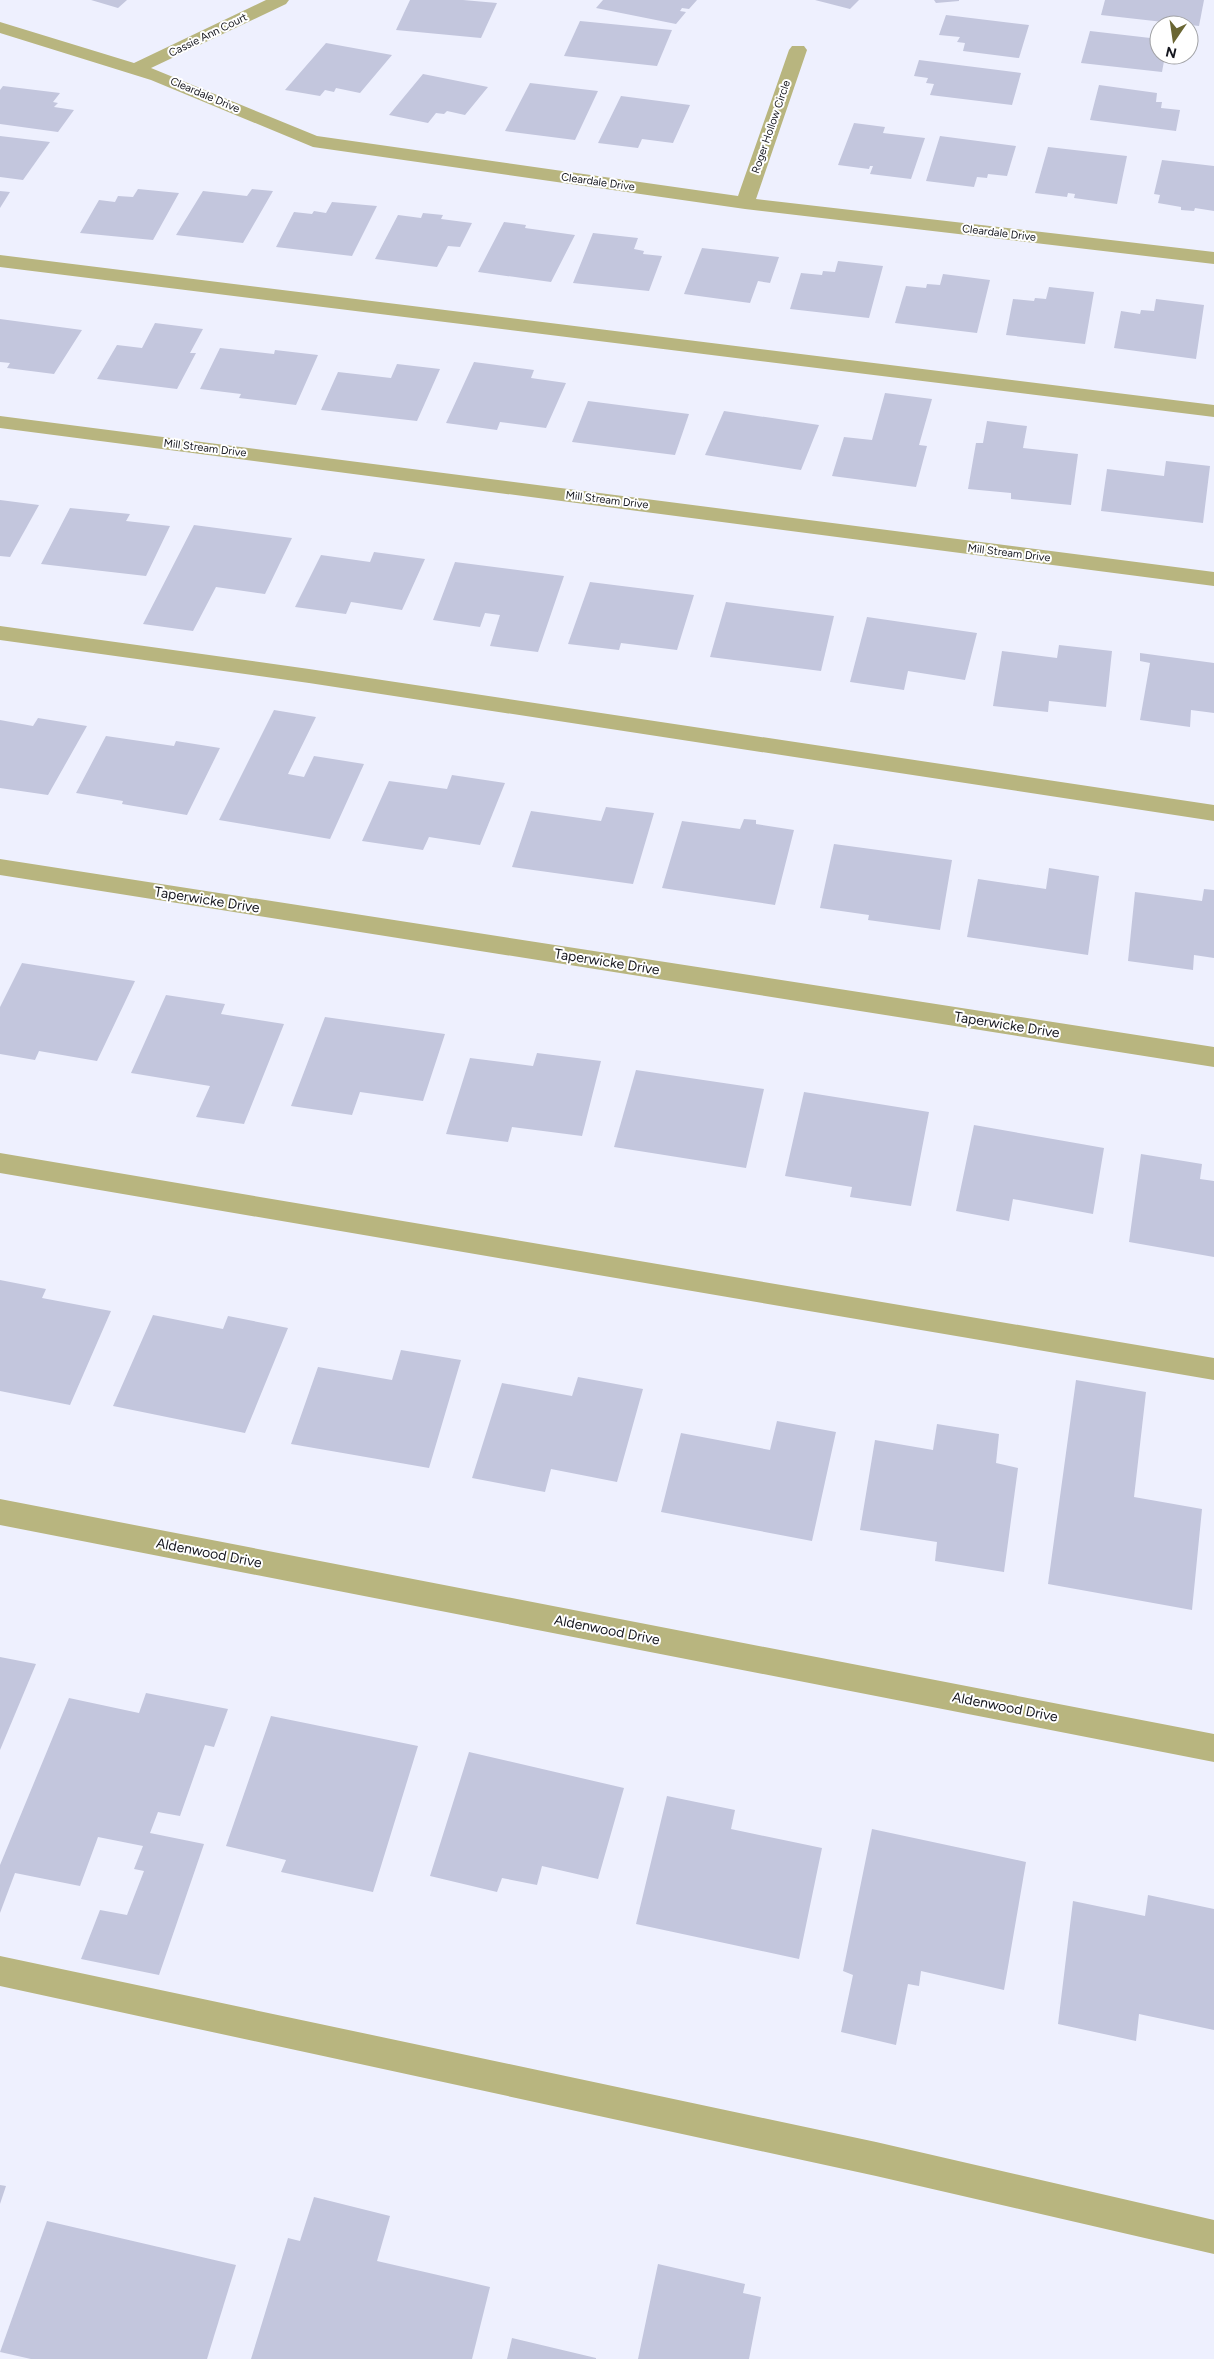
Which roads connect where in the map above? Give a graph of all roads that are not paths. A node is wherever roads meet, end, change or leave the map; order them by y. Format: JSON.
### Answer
{"nodes":[{"id":1,"x":280,"y":0,"type":"edge"},
{"id":2,"x":0,"y":27,"type":"edge"},
{"id":3,"x":798,"y":50,"type":"dead end"},
{"id":4,"x":136,"y":69,"type":"junction"},
{"id":5,"x":745,"y":203,"type":"junction"},
{"id":6,"x":1214,"y":258,"type":"edge"},
{"id":7,"x":0,"y":261,"type":"edge"},
{"id":8,"x":1214,"y":411,"type":"edge"},
{"id":9,"x":0,"y":422,"type":"edge"},
{"id":10,"x":1214,"y":579,"type":"edge"},
{"id":11,"x":0,"y":633,"type":"edge"},
{"id":12,"x":1214,"y":813,"type":"edge"},
{"id":13,"x":0,"y":867,"type":"edge"},
{"id":14,"x":1214,"y":1057,"type":"edge"},
{"id":15,"x":0,"y":1163,"type":"edge"},
{"id":16,"x":1214,"y":1369,"type":"edge"},
{"id":17,"x":0,"y":1512,"type":"edge"},
{"id":18,"x":1214,"y":1748,"type":"edge"},
{"id":19,"x":0,"y":1971,"type":"edge"},
{"id":20,"x":1214,"y":2237,"type":"edge"}],
"edges":[{"from":1,"to":4,"type":"street","name":"Cassie Ann Court"},
{"from":2,"to":4,"type":"street","name":"Cleardale Drive"},
{"from":3,"to":5,"type":"street","name":"Roger Hollow Circle"},
{"from":4,"to":5,"type":"street","name":"Cleardale Drive"},
{"from":5,"to":6,"type":"street","name":"Cleardale Drive"},
{"from":7,"to":8,"type":"lane"},
{"from":9,"to":10,"type":"street","name":"Mill Stream Drive"},
{"from":11,"to":12,"type":"lane"},
{"from":13,"to":14,"type":"street","name":"Taperwicke Drive"},
{"from":15,"to":16,"type":"lane"},
{"from":17,"to":18,"type":"street","name":"Aldenwood Drive"},
{"from":19,"to":20,"type":"lane"}]}
